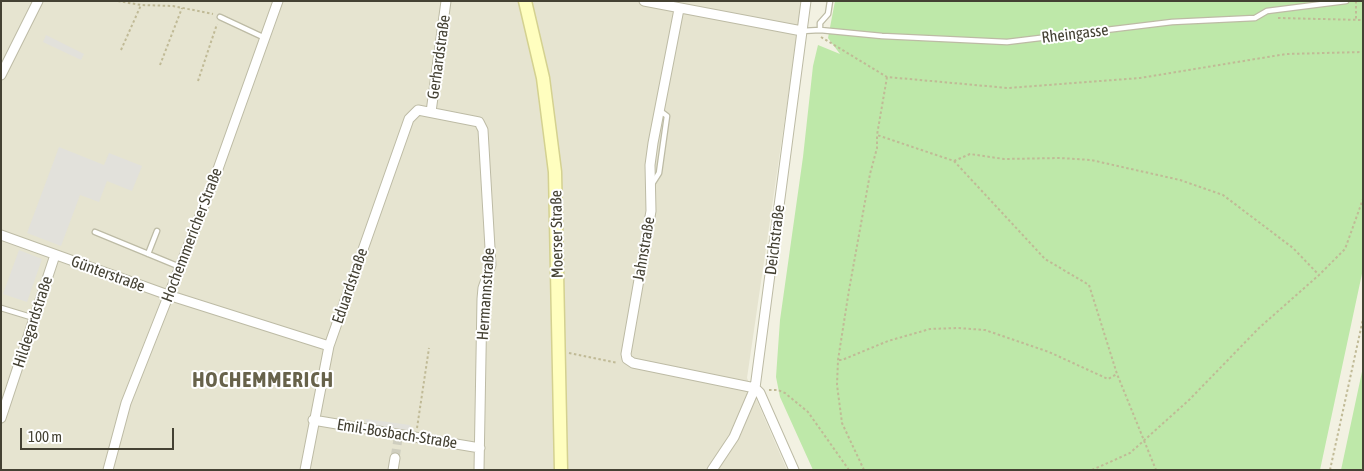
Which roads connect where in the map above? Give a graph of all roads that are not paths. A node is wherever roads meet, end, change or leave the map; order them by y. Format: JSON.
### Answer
{"nodes":[{"id":1,"x":38,"y":1,"type":"edge"},
{"id":2,"x":278,"y":1,"type":"edge"},
{"id":3,"x":446,"y":1,"type":"edge"},
{"id":4,"x":524,"y":1,"type":"edge"},
{"id":5,"x":644,"y":1,"type":"edge"},
{"id":6,"x":806,"y":1,"type":"edge"},
{"id":7,"x":830,"y":1,"type":"edge"},
{"id":8,"x":1346,"y":1,"type":"edge"},
{"id":9,"x":679,"y":8,"type":"junction"},
{"id":10,"x":220,"y":17,"type":"road end"},
{"id":11,"x":820,"y":30,"type":"junction"},
{"id":12,"x":802,"y":32,"type":"junction"},
{"id":13,"x":265,"y":38,"type":"junction"},
{"id":14,"x":1,"y":75,"type":"edge"},
{"id":15,"x":418,"y":110,"type":"joint"},
{"id":16,"x":431,"y":112,"type":"junction"},
{"id":17,"x":157,"y":231,"type":"dead end"},
{"id":18,"x":96,"y":232,"type":"dead end"},
{"id":19,"x":1,"y":235,"type":"edge"},
{"id":20,"x":148,"y":254,"type":"junction"},
{"id":21,"x":55,"y":255,"type":"junction"},
{"id":22,"x":180,"y":267,"type":"junction"},
{"id":23,"x":168,"y":296,"type":"junction"},
{"id":24,"x":1,"y":308,"type":"edge"},
{"id":25,"x":34,"y":318,"type":"junction"},
{"id":26,"x":329,"y":346,"type":"junction"},
{"id":27,"x":758,"y":390,"type":"junction"},
{"id":28,"x":1,"y":418,"type":"edge"},
{"id":29,"x":313,"y":420,"type":"junction"},
{"id":30,"x":480,"y":448,"type":"junction"},
{"id":31,"x":395,"y":458,"type":"tunnel mouth"},
{"id":32,"x":108,"y":470,"type":"edge"},
{"id":33,"x":305,"y":470,"type":"edge"},
{"id":34,"x":393,"y":470,"type":"edge"},
{"id":35,"x":479,"y":470,"type":"edge"},
{"id":36,"x":561,"y":470,"type":"edge"},
{"id":37,"x":712,"y":470,"type":"edge"},
{"id":38,"x":794,"y":470,"type":"edge"}],
"edges":[{"from":1,"to":14,"type":"street"},
{"from":2,"to":13,"type":"street","name":"Hochemmericher Straße"},
{"from":3,"to":16,"type":"street","name":"Gerhardstraße"},
{"from":4,"to":36,"type":"main road","name":"Moerser Straße"},
{"from":5,"to":9,"type":"street"},
{"from":6,"to":12,"type":"street","name":"Deichstraße"},
{"from":7,"to":11,"type":"lane"},
{"from":8,"to":11,"type":"lane","name":"Rheingasse"},
{"from":9,"to":12,"type":"street"},
{"from":9,"to":27,"type":"street","name":"Jahnstraße"},
{"from":10,"to":13,"type":"lane"},
{"from":11,"to":12,"type":"lane","name":"Rheingasse"},
{"from":12,"to":27,"type":"street","name":"Deichstraße"},
{"from":13,"to":22,"type":"street","name":"Hochemmericher Straße"},
{"from":15,"to":16,"type":"street","name":"Hermannstraße"},
{"from":15,"to":26,"type":"street","name":"Eduardstraße"},
{"from":16,"to":30,"type":"street","name":"Hermannstraße"},
{"from":17,"to":20,"type":"lane"},
{"from":18,"to":20,"type":"lane"},
{"from":19,"to":21,"type":"street","name":"Günterstraße"},
{"from":20,"to":22,"type":"lane"},
{"from":21,"to":23,"type":"street","name":"Günterstraße"},
{"from":21,"to":25,"type":"street","name":"Hildegardstraße"},
{"from":22,"to":23,"type":"street","name":"Hochemmericher Straße"},
{"from":23,"to":26,"type":"street","name":"Günterstraße"},
{"from":23,"to":32,"type":"street","name":"Hochemmericher Straße"},
{"from":24,"to":25,"type":"lane"},
{"from":25,"to":28,"type":"street","name":"Hildegardstraße"},
{"from":26,"to":29,"type":"street","name":"Eduardstraße"},
{"from":27,"to":37,"type":"street","name":"Deichstraße"},
{"from":27,"to":38,"type":"street"},
{"from":29,"to":30,"type":"street","name":"Emil-Bosbach-Straße"},
{"from":29,"to":33,"type":"street","name":"Eduardstraße"},
{"from":30,"to":35,"type":"street","name":"Hermannstraße"},
{"from":31,"to":34,"type":"street"}]}
